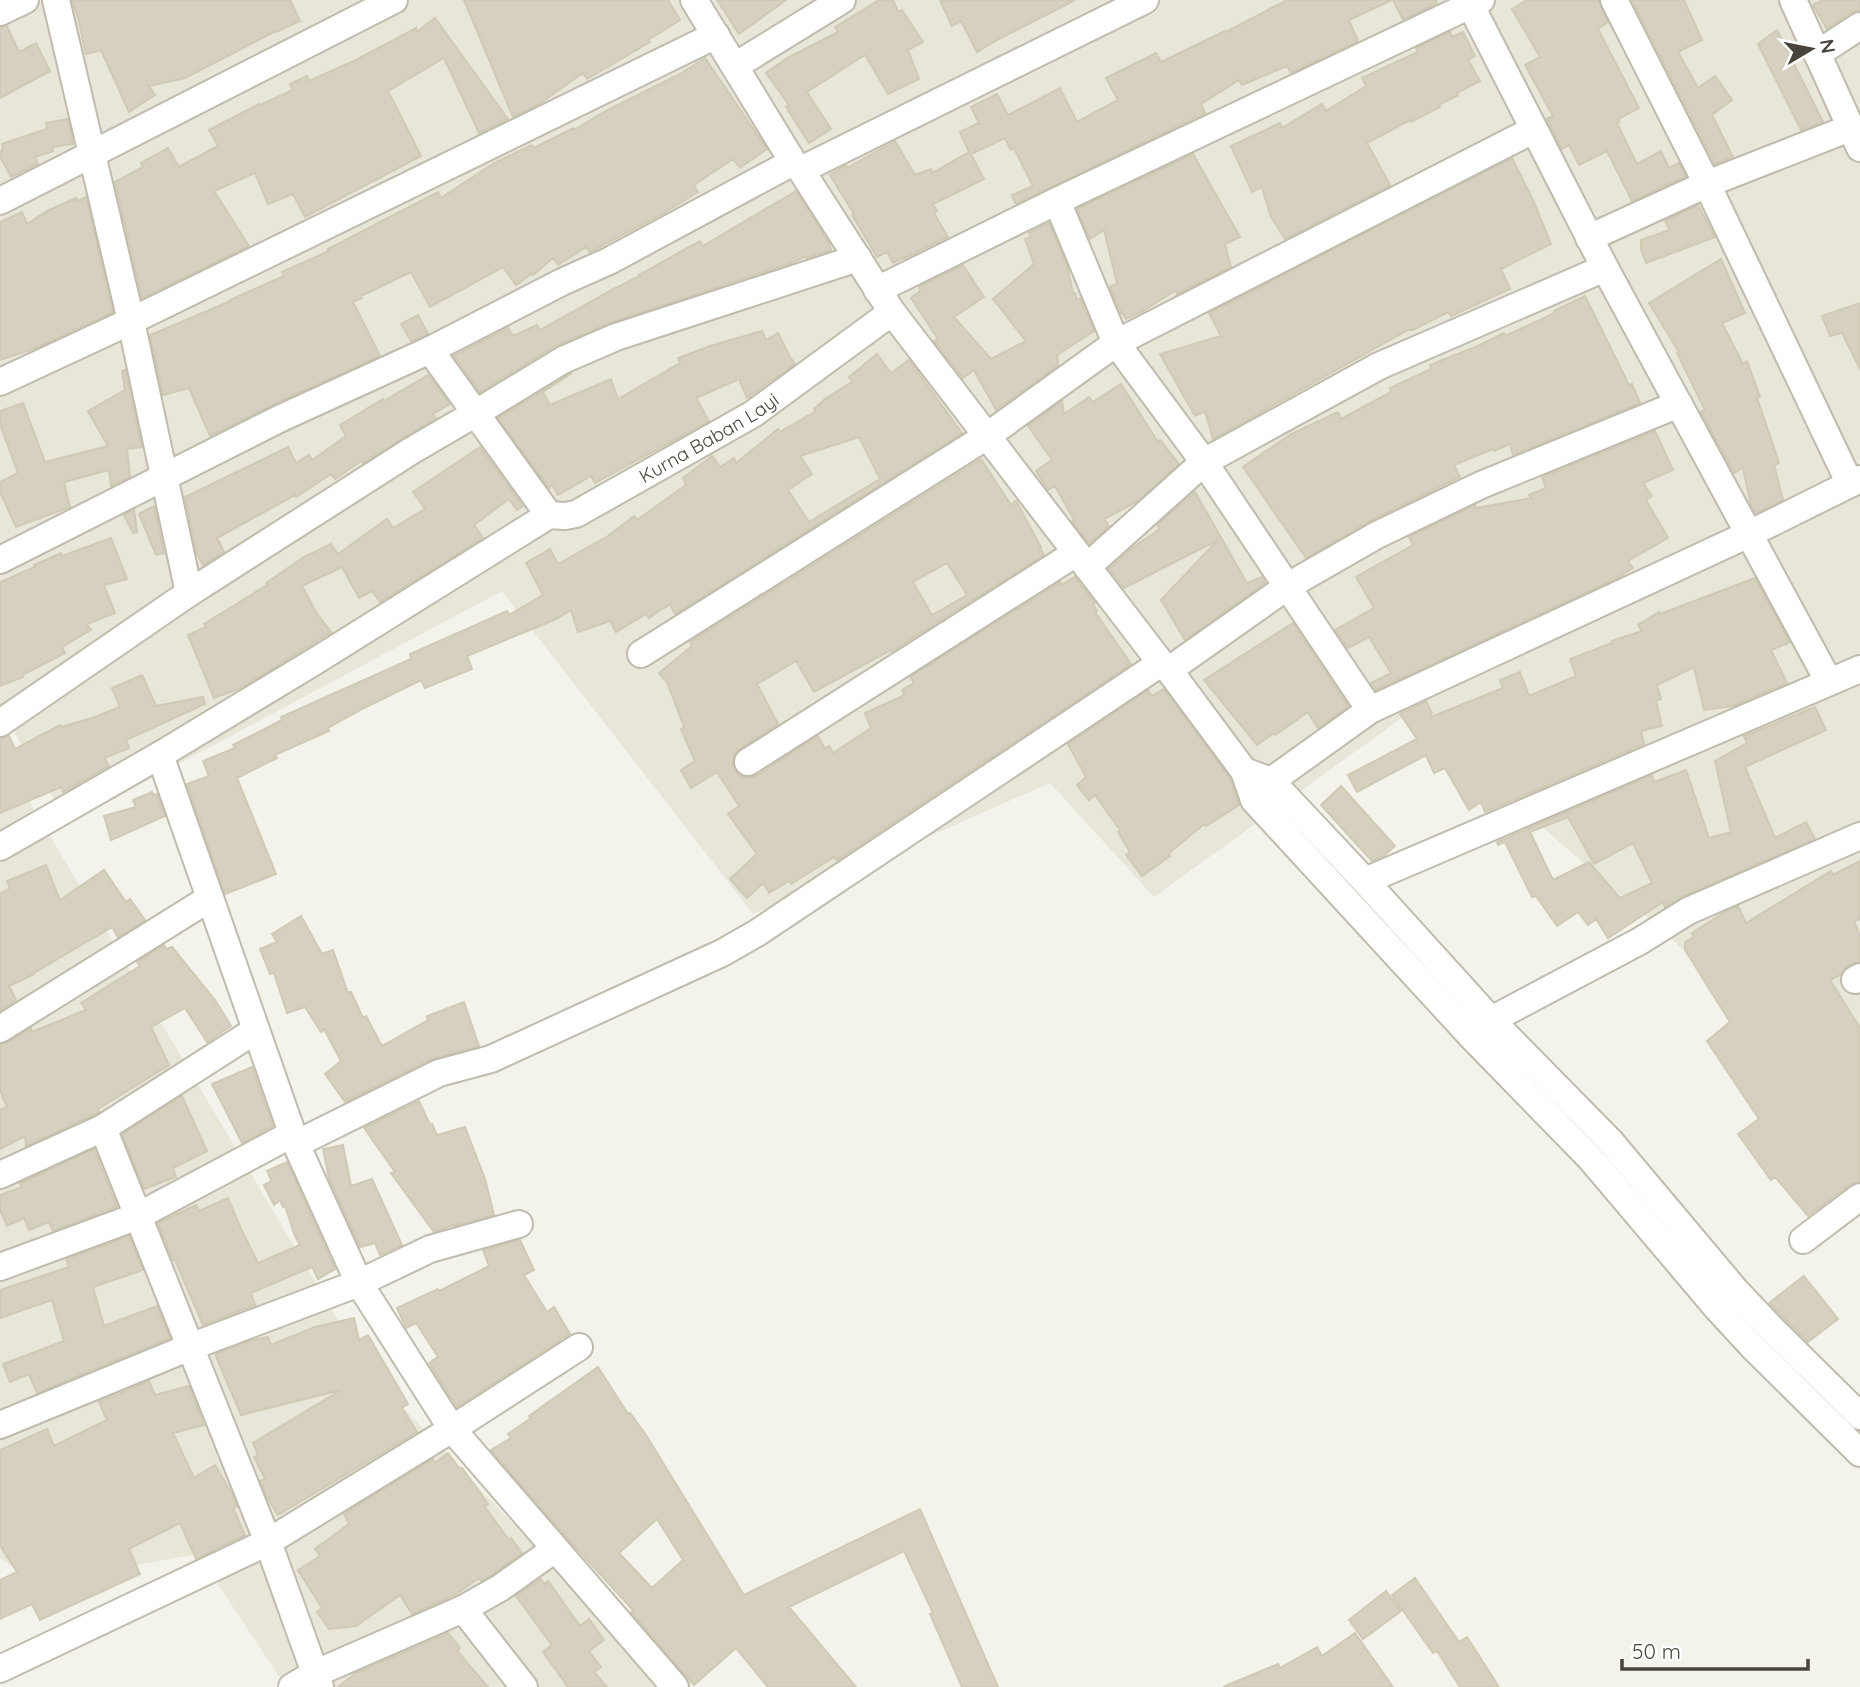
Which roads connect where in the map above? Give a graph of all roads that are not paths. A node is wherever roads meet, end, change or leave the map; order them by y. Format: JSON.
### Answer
{"nodes":[{"id":1,"x":25,"y":0,"type":"edge"},
{"id":2,"x":56,"y":0,"type":"edge"},
{"id":3,"x":394,"y":0,"type":"edge"},
{"id":4,"x":694,"y":0,"type":"edge"},
{"id":5,"x":842,"y":0,"type":"edge"},
{"id":6,"x":1145,"y":0,"type":"edge"},
{"id":7,"x":1614,"y":0,"type":"edge"},
{"id":8,"x":1793,"y":0,"type":"edge"},
{"id":9,"x":1474,"y":2,"type":"edge"},
{"id":10,"x":0,"y":12,"type":"edge"},
{"id":11,"x":1860,"y":26,"type":"edge"},
{"id":12,"x":716,"y":35,"type":"junction"},
{"id":13,"x":1817,"y":54,"type":"junction"},
{"id":14,"x":735,"y":66,"type":"junction"},
{"id":15,"x":1533,"y":130,"type":"junction"},
{"id":16,"x":1855,"y":138,"type":"edge"},
{"id":17,"x":92,"y":156,"type":"junction"},
{"id":18,"x":797,"y":166,"type":"junction"},
{"id":19,"x":1707,"y":184,"type":"junction"},
{"id":20,"x":0,"y":201,"type":"edge"},
{"id":21,"x":1057,"y":201,"type":"junction"},
{"id":22,"x":1589,"y":238,"type":"junction"},
{"id":23,"x":858,"y":258,"type":"junction"},
{"id":24,"x":1605,"y":268,"type":"junction"},
{"id":25,"x":877,"y":290,"type":"junction"},
{"id":26,"x":892,"y":312,"type":"junction"},
{"id":27,"x":131,"y":321,"type":"junction"},
{"id":28,"x":1116,"y":344,"type":"junction"},
{"id":29,"x":429,"y":350,"type":"junction"},
{"id":30,"x":0,"y":382,"type":"edge"},
{"id":31,"x":1679,"y":404,"type":"junction"},
{"id":32,"x":476,"y":413,"type":"junction"},
{"id":33,"x":987,"y":436,"type":"junction"},
{"id":34,"x":1204,"y":462,"type":"junction"},
{"id":35,"x":165,"y":477,"type":"junction"},
{"id":36,"x":1855,"y":481,"type":"edge"},
{"id":37,"x":549,"y":515,"type":"junction"},
{"id":38,"x":1749,"y":534,"type":"junction"},
{"id":39,"x":0,"y":560,"type":"edge"},
{"id":40,"x":1082,"y":560,"type":"junction"},
{"id":41,"x":1288,"y":586,"type":"junction"},
{"id":42,"x":189,"y":593,"type":"junction"},
{"id":43,"x":641,"y":654,"type":"dead end"},
{"id":44,"x":1165,"y":667,"type":"junction"},
{"id":45,"x":1860,"y":669,"type":"edge"},
{"id":46,"x":1829,"y":682,"type":"junction"},
{"id":47,"x":1370,"y":710,"type":"junction"},
{"id":48,"x":0,"y":723,"type":"edge"},
{"id":49,"x":160,"y":755,"type":"junction"},
{"id":50,"x":748,"y":762,"type":"dead end"},
{"id":51,"x":1244,"y":771,"type":"junction"},
{"id":52,"x":1271,"y":781,"type":"junction"},
{"id":53,"x":1860,"y":836,"type":"edge"},
{"id":54,"x":0,"y":847,"type":"edge"},
{"id":55,"x":1365,"y":881,"type":"junction"},
{"id":56,"x":210,"y":898,"type":"junction"},
{"id":57,"x":1491,"y":1020,"type":"junction"},
{"id":58,"x":0,"y":1028,"type":"edge"},
{"id":59,"x":256,"y":1030,"type":"junction"},
{"id":60,"x":103,"y":1128,"type":"junction"},
{"id":61,"x":294,"y":1139,"type":"junction"},
{"id":62,"x":0,"y":1175,"type":"edge"},
{"id":63,"x":1860,"y":1197,"type":"edge"},
{"id":64,"x":138,"y":1216,"type":"junction"},
{"id":65,"x":519,"y":1224,"type":"dead end"},
{"id":66,"x":1803,"y":1240,"type":"dead end"},
{"id":67,"x":0,"y":1267,"type":"edge"},
{"id":68,"x":359,"y":1283,"type":"junction"},
{"id":69,"x":190,"y":1346,"type":"junction"},
{"id":70,"x":579,"y":1347,"type":"dead end"},
{"id":71,"x":1860,"y":1416,"type":"edge"},
{"id":72,"x":0,"y":1425,"type":"edge"},
{"id":73,"x":452,"y":1429,"type":"junction"},
{"id":74,"x":1860,"y":1453,"type":"edge"},
{"id":75,"x":268,"y":1542,"type":"junction"},
{"id":76,"x":555,"y":1549,"type":"junction"},
{"id":77,"x":463,"y":1609,"type":"junction"},
{"id":78,"x":3,"y":1659,"type":"edge"},
{"id":79,"x":309,"y":1683,"type":"edge"},
{"id":80,"x":524,"y":1687,"type":"edge"},
{"id":81,"x":675,"y":1687,"type":"edge"}],
"edges":[{"from":1,"to":10,"type":"street"},
{"from":2,"to":17,"type":"street"},
{"from":3,"to":17,"type":"street"},
{"from":4,"to":12,"type":"street"},
{"from":5,"to":14,"type":"street"},
{"from":6,"to":18,"type":"street"},
{"from":7,"to":19,"type":"street"},
{"from":8,"to":13,"type":"street"},
{"from":9,"to":15,"type":"street"},
{"from":9,"to":21,"type":"street"},
{"from":11,"to":13,"type":"street"},
{"from":12,"to":14,"type":"street"},
{"from":12,"to":27,"type":"street"},
{"from":13,"to":16,"type":"street"},
{"from":14,"to":18,"type":"street"},
{"from":15,"to":22,"type":"street"},
{"from":15,"to":28,"type":"street"},
{"from":16,"to":19,"type":"street"},
{"from":17,"to":20,"type":"street"},
{"from":17,"to":27,"type":"street"},
{"from":18,"to":23,"type":"street"},
{"from":18,"to":29,"type":"street"},
{"from":19,"to":22,"type":"street"},
{"from":19,"to":36,"type":"street"},
{"from":21,"to":25,"type":"street"},
{"from":21,"to":28,"type":"street"},
{"from":22,"to":24,"type":"street"},
{"from":23,"to":25,"type":"street"},
{"from":23,"to":32,"type":"street"},
{"from":24,"to":31,"type":"street"},
{"from":24,"to":34,"type":"street"},
{"from":25,"to":26,"type":"street"},
{"from":26,"to":33,"type":"street"},
{"from":26,"to":37,"type":"street","name":"Kurna Baban Layi"},
{"from":27,"to":30,"type":"street"},
{"from":27,"to":35,"type":"street"},
{"from":28,"to":33,"type":"street"},
{"from":28,"to":34,"type":"street"},
{"from":29,"to":32,"type":"street"},
{"from":29,"to":35,"type":"street"},
{"from":31,"to":38,"type":"street"},
{"from":31,"to":41,"type":"street"},
{"from":32,"to":37,"type":"street"},
{"from":32,"to":42,"type":"street"},
{"from":33,"to":40,"type":"street"},
{"from":33,"to":43,"type":"street"},
{"from":34,"to":40,"type":"street"},
{"from":34,"to":41,"type":"street"},
{"from":35,"to":39,"type":"street"},
{"from":35,"to":42,"type":"street"},
{"from":36,"to":38,"type":"street"},
{"from":37,"to":49,"type":"street","name":"Kurna Baban Layi"},
{"from":38,"to":46,"type":"street"},
{"from":38,"to":47,"type":"street"},
{"from":40,"to":44,"type":"street"},
{"from":40,"to":50,"type":"street"},
{"from":41,"to":44,"type":"street"},
{"from":41,"to":47,"type":"street"},
{"from":42,"to":48,"type":"street"},
{"from":44,"to":51,"type":"street"},
{"from":44,"to":61,"type":"street"},
{"from":45,"to":46,"type":"street"},
{"from":46,"to":55,"type":"street"},
{"from":47,"to":52,"type":"street"},
{"from":49,"to":54,"type":"street","name":"Kurna Baban Layi"},
{"from":49,"to":56,"type":"street"},
{"from":51,"to":52,"type":"street"},
{"from":51,"to":74,"type":"street"},
{"from":52,"to":55,"type":"street"},
{"from":53,"to":57,"type":"street"},
{"from":55,"to":57,"type":"street"},
{"from":56,"to":58,"type":"street"},
{"from":56,"to":59,"type":"street"},
{"from":57,"to":71,"type":"street"},
{"from":59,"to":60,"type":"street"},
{"from":59,"to":61,"type":"street"},
{"from":60,"to":62,"type":"street"},
{"from":60,"to":64,"type":"street"},
{"from":61,"to":64,"type":"street"},
{"from":61,"to":68,"type":"street"},
{"from":63,"to":66,"type":"street"},
{"from":64,"to":67,"type":"street"},
{"from":64,"to":69,"type":"street"},
{"from":65,"to":68,"type":"street"},
{"from":68,"to":69,"type":"street"},
{"from":68,"to":73,"type":"street"},
{"from":69,"to":72,"type":"street"},
{"from":69,"to":75,"type":"street"},
{"from":70,"to":73,"type":"street"},
{"from":73,"to":75,"type":"street"},
{"from":73,"to":76,"type":"street"},
{"from":75,"to":78,"type":"street"},
{"from":75,"to":79,"type":"street"},
{"from":76,"to":77,"type":"street"},
{"from":76,"to":81,"type":"street"},
{"from":77,"to":79,"type":"street"},
{"from":77,"to":80,"type":"street"}]}
